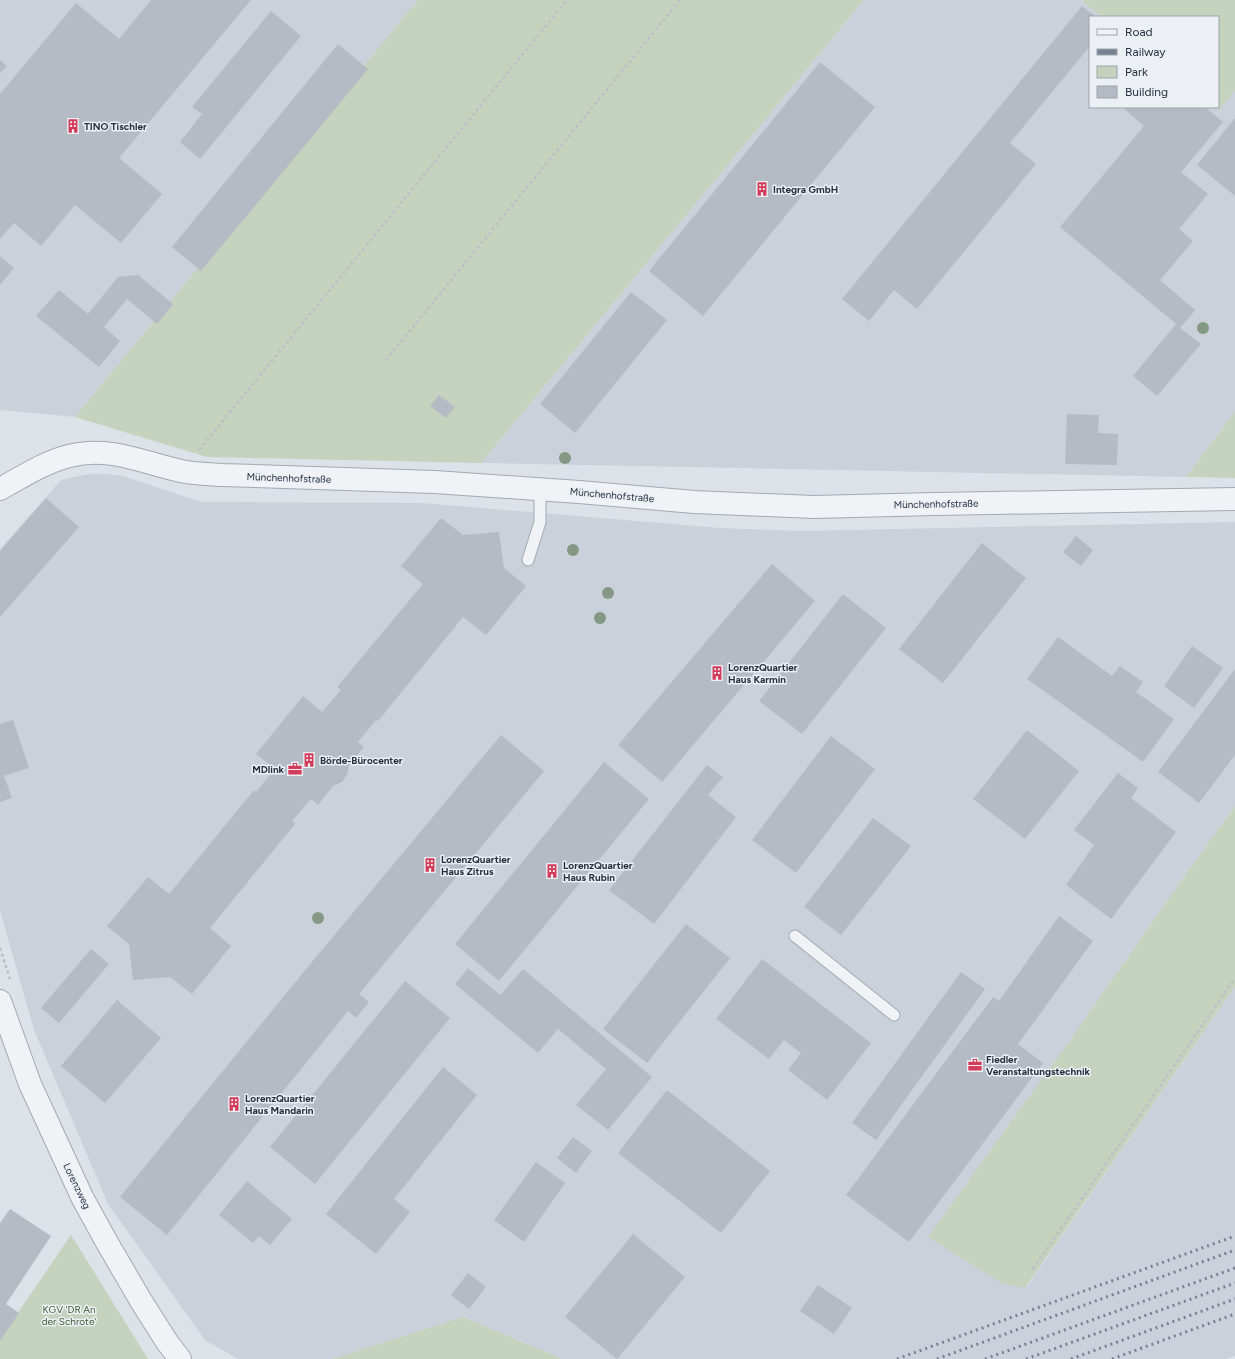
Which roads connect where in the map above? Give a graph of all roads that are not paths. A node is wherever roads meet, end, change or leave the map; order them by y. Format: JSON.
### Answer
{"nodes":[{"id":1,"x":0,"y":489,"type":"edge"},
{"id":2,"x":540,"y":489,"type":"junction"},
{"id":3,"x":1235,"y":500,"type":"edge"},
{"id":4,"x":528,"y":560,"type":"dead end"},
{"id":5,"x":795,"y":936,"type":"dead end"},
{"id":6,"x":0,"y":1001,"type":"edge"},
{"id":7,"x":894,"y":1015,"type":"dead end"},
{"id":8,"x":180,"y":1359,"type":"edge"}],
"edges":[{"from":1,"to":2,"type":"street","name":"Münchenhofstraße"},
{"from":2,"to":3,"type":"street","name":"Münchenhofstraße"},
{"from":2,"to":4,"type":"lane"},
{"from":5,"to":7,"type":"lane"},
{"from":6,"to":8,"type":"street","name":"Lorenzweg"}]}
